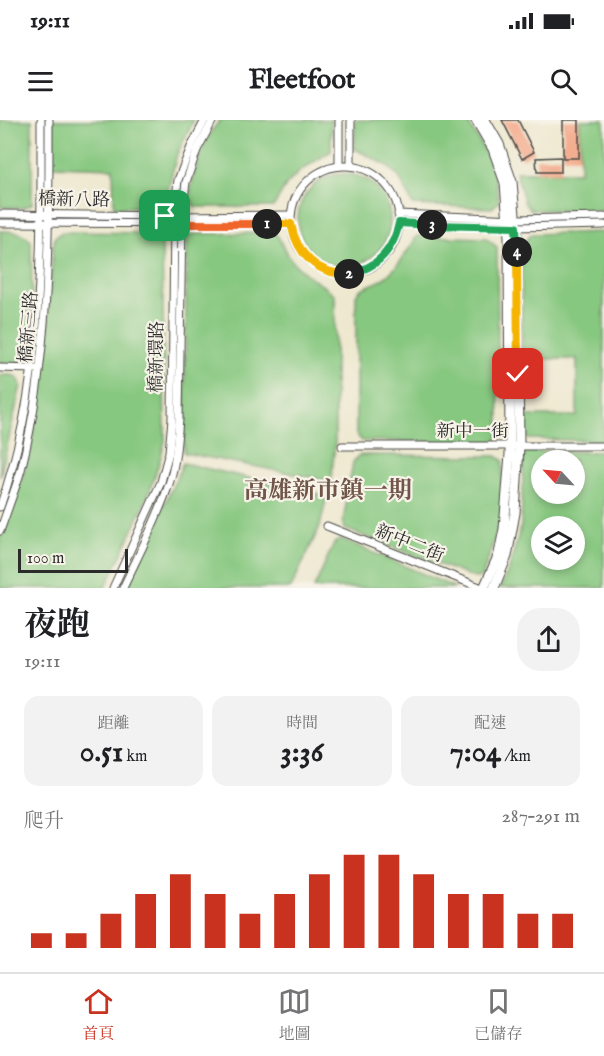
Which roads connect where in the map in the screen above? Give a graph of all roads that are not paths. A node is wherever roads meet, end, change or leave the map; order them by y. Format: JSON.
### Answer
{"nodes":[{"id":1,"x":41,"y":120,"type":"edge"},
{"id":2,"x":49,"y":120,"type":"edge"},
{"id":3,"x":205,"y":120,"type":"edge"},
{"id":4,"x":213,"y":120,"type":"edge"},
{"id":5,"x":339,"y":120,"type":"edge"},
{"id":6,"x":351,"y":120,"type":"edge"},
{"id":7,"x":476,"y":120,"type":"edge"},
{"id":8,"x":485,"y":120,"type":"edge"},
{"id":9,"x":339,"y":166,"type":"junction"},
{"id":10,"x":351,"y":166,"type":"junction"},
{"id":11,"x":0,"y":214,"type":"edge"},
{"id":12,"x":45,"y":214,"type":"junction"},
{"id":13,"x":398,"y":214,"type":"junction"},
{"id":14,"x":291,"y":215,"type":"junction"},
{"id":15,"x":604,"y":217,"type":"edge"},
{"id":16,"x":178,"y":220,"type":"junction"},
{"id":17,"x":0,"y":223,"type":"edge"},
{"id":18,"x":45,"y":223,"type":"junction"},
{"id":19,"x":399,"y":223,"type":"junction"},
{"id":20,"x":512,"y":223,"type":"junction"},
{"id":21,"x":291,"y":224,"type":"junction"},
{"id":22,"x":604,"y":225,"type":"edge"},
{"id":23,"x":0,"y":368,"type":"edge"},
{"id":24,"x":36,"y":369,"type":"junction"},
{"id":25,"x":342,"y":446,"type":"dead end"},
{"id":26,"x":515,"y":446,"type":"junction"},
{"id":27,"x":604,"y":447,"type":"edge"},
{"id":28,"x":0,"y":507,"type":"edge"},
{"id":29,"x":327,"y":526,"type":"dead end"},
{"id":30,"x":0,"y":530,"type":"edge"},
{"id":31,"x":113,"y":588,"type":"edge"},
{"id":32,"x":123,"y":588,"type":"edge"},
{"id":33,"x":483,"y":588,"type":"edge"},
{"id":34,"x":494,"y":588,"type":"edge"}],
"edges":[{"from":1,"to":12,"type":"street","name":"橋新三路"},
{"from":2,"to":12,"type":"street","name":"橋新三路"},
{"from":3,"to":16,"type":"street","name":"橋新環路"},
{"from":4,"to":16,"type":"street","name":"橋新環路"},
{"from":5,"to":9,"type":"street"},
{"from":6,"to":10,"type":"street"},
{"from":7,"to":20,"type":"street"},
{"from":8,"to":20,"type":"street"},
{"from":9,"to":10,"type":"street"},
{"from":9,"to":14,"type":"street"},
{"from":10,"to":13,"type":"street"},
{"from":11,"to":12,"type":"street","name":"橋新八路"},
{"from":12,"to":16,"type":"street","name":"橋新八路"},
{"from":12,"to":18,"type":"street","name":"橋新三路"},
{"from":13,"to":19,"type":"street"},
{"from":13,"to":20,"type":"street"},
{"from":14,"to":16,"type":"street","name":"橋新八路"},
{"from":14,"to":21,"type":"street"},
{"from":15,"to":20,"type":"street"},
{"from":16,"to":18,"type":"street","name":"橋新八路"},
{"from":16,"to":21,"type":"street","name":"橋新八路"},
{"from":16,"to":31,"type":"street","name":"橋新環路"},
{"from":16,"to":32,"type":"street","name":"橋新環路"},
{"from":17,"to":18,"type":"street","name":"橋新八路"},
{"from":18,"to":24,"type":"street","name":"橋新三路"},
{"from":19,"to":20,"type":"street"},
{"from":19,"to":21,"type":"street"},
{"from":20,"to":22,"type":"street"},
{"from":20,"to":26,"type":"street"},
{"from":23,"to":24,"type":"street"},
{"from":24,"to":28,"type":"street","name":"橋新三路"},
{"from":24,"to":30,"type":"street","name":"橋新三路"},
{"from":25,"to":26,"type":"street","name":"新中一街"},
{"from":26,"to":27,"type":"street","name":"新中一街"},
{"from":26,"to":33,"type":"street"},
{"from":26,"to":34,"type":"street"},
{"from":29,"to":33,"type":"street","name":"新中二街"}]}
